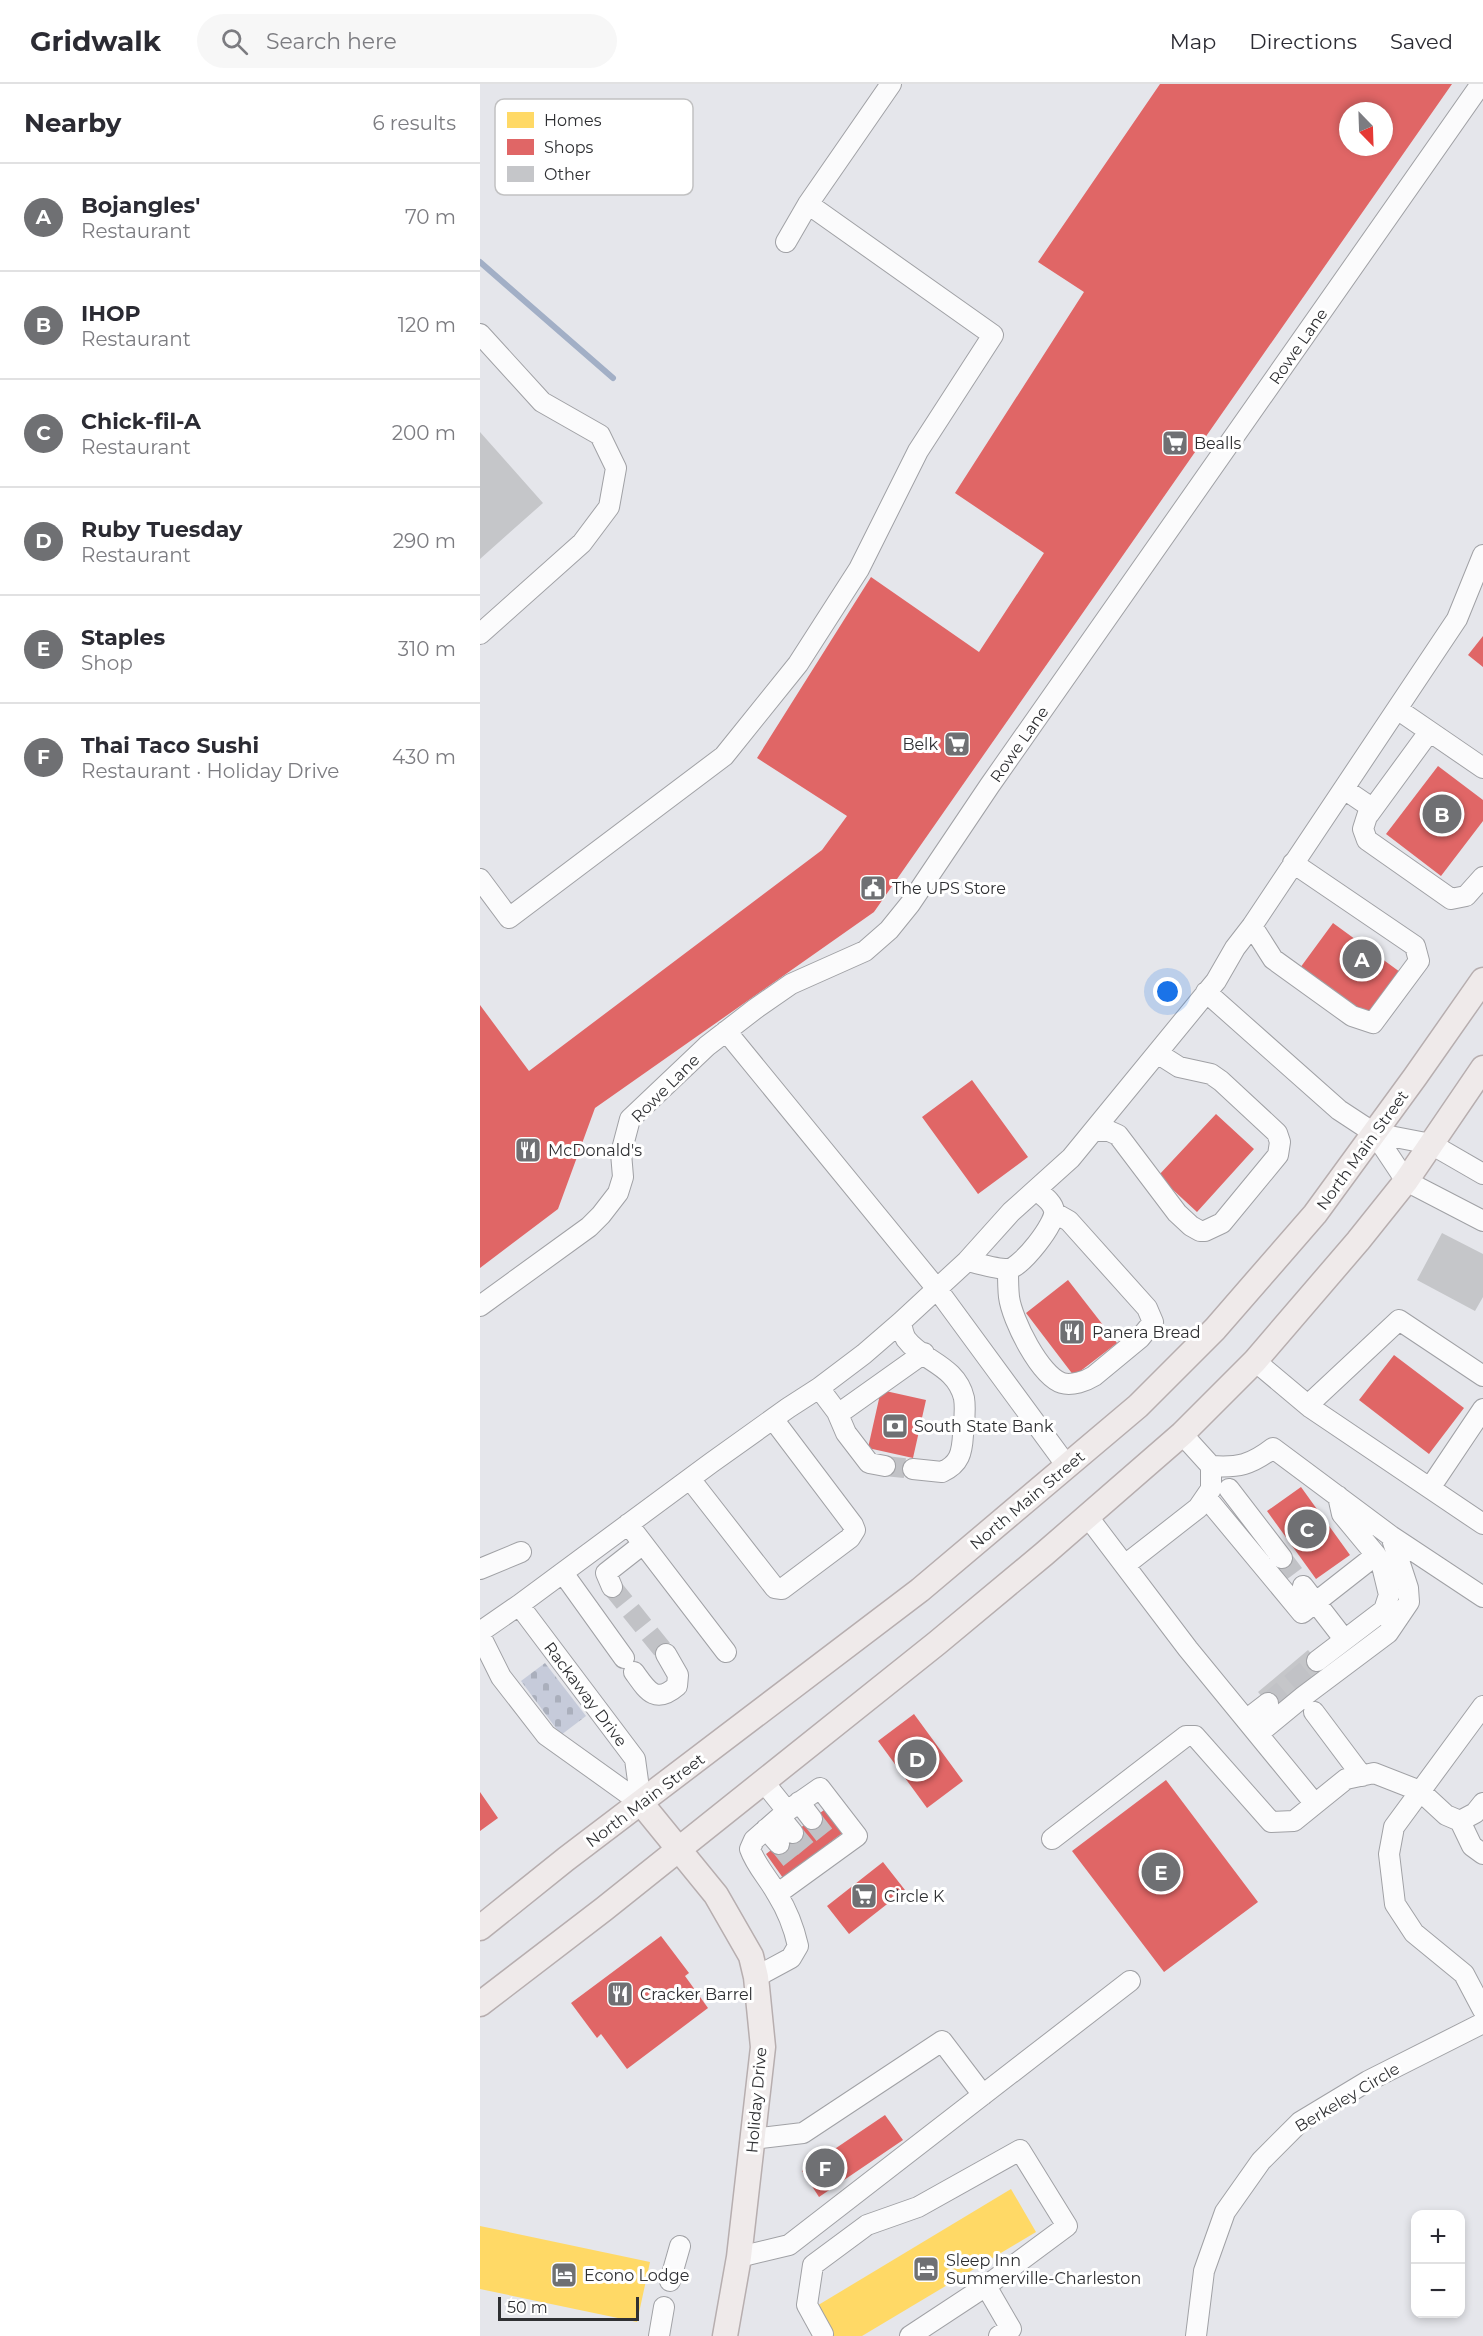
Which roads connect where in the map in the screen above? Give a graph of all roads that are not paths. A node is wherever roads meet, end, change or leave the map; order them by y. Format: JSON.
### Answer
{"nodes":[{"id":1,"x":891,"y":84,"type":"edge"},
{"id":2,"x":1482,"y":84,"type":"edge"},
{"id":3,"x":808,"y":204,"type":"junction"},
{"id":4,"x":786,"y":242,"type":"dead end"},
{"id":5,"x":480,"y":334,"type":"edge"},
{"id":6,"x":1483,"y":555,"type":"edge"},
{"id":7,"x":480,"y":634,"type":"edge"},
{"id":8,"x":1397,"y":709,"type":"junction"},
{"id":9,"x":1429,"y":732,"type":"junction"},
{"id":10,"x":1483,"y":768,"type":"edge"},
{"id":11,"x":1344,"y":789,"type":"junction"},
{"id":12,"x":1369,"y":814,"type":"junction"},
{"id":13,"x":1293,"y":863,"type":"junction"},
{"id":14,"x":1483,"y":877,"type":"edge"},
{"id":15,"x":480,"y":879,"type":"edge"},
{"id":16,"x":1252,"y":926,"type":"junction"},
{"id":17,"x":1483,"y":980,"type":"edge"},
{"id":18,"x":1206,"y":992,"type":"junction"},
{"id":19,"x":726,"y":1031,"type":"junction"},
{"id":20,"x":1157,"y":1053,"type":"junction"},
{"id":21,"x":1483,"y":1068,"type":"edge"},
{"id":22,"x":1094,"y":1131,"type":"junction"},
{"id":23,"x":1374,"y":1132,"type":"junction"},
{"id":24,"x":1431,"y":1144,"type":"junction"},
{"id":25,"x":1483,"y":1174,"type":"edge"},
{"id":26,"x":1406,"y":1181,"type":"junction"},
{"id":27,"x":1036,"y":1190,"type":"junction"},
{"id":28,"x":1055,"y":1213,"type":"junction"},
{"id":29,"x":1483,"y":1221,"type":"edge"},
{"id":30,"x":967,"y":1261,"type":"junction"},
{"id":31,"x":1008,"y":1269,"type":"junction"},
{"id":32,"x":937,"y":1289,"type":"junction"},
{"id":33,"x":480,"y":1306,"type":"edge"},
{"id":34,"x":901,"y":1322,"type":"junction"},
{"id":35,"x":924,"y":1353,"type":"junction"},
{"id":36,"x":1255,"y":1360,"type":"junction"},
{"id":37,"x":1483,"y":1376,"type":"edge"},
{"id":38,"x":819,"y":1388,"type":"junction"},
{"id":39,"x":1308,"y":1405,"type":"junction"},
{"id":40,"x":1483,"y":1408,"type":"edge"},
{"id":41,"x":837,"y":1412,"type":"junction"},
{"id":42,"x":773,"y":1419,"type":"junction"},
{"id":43,"x":1182,"y":1434,"type":"junction"},
{"id":44,"x":1256,"y":1461,"type":"junction"},
{"id":45,"x":885,"y":1466,"type":"tunnel mouth"},
{"id":46,"x":1067,"y":1466,"type":"junction"},
{"id":47,"x":1211,"y":1466,"type":"junction"},
{"id":48,"x":913,"y":1469,"type":"tunnel mouth"},
{"id":49,"x":690,"y":1479,"type":"junction"},
{"id":50,"x":1430,"y":1488,"type":"junction"},
{"id":51,"x":1229,"y":1489,"type":"junction"},
{"id":52,"x":1338,"y":1496,"type":"junction"},
{"id":53,"x":1203,"y":1505,"type":"junction"},
{"id":54,"x":1088,"y":1517,"type":"junction"},
{"id":55,"x":628,"y":1524,"type":"junction"},
{"id":56,"x":1483,"y":1524,"type":"edge"},
{"id":57,"x":1391,"y":1536,"type":"junction"},
{"id":58,"x":643,"y":1544,"type":"junction"},
{"id":59,"x":521,"y":1552,"type":"dead end"},
{"id":60,"x":1376,"y":1555,"type":"junction"},
{"id":61,"x":1282,"y":1558,"type":"tunnel mouth"},
{"id":62,"x":1125,"y":1564,"type":"junction"},
{"id":63,"x":480,"y":1569,"type":"edge"},
{"id":64,"x":563,"y":1573,"type":"junction"},
{"id":65,"x":1303,"y":1586,"type":"tunnel mouth"},
{"id":66,"x":612,"y":1587,"type":"dead end"},
{"id":67,"x":1483,"y":1597,"type":"edge"},
{"id":68,"x":1316,"y":1602,"type":"junction"},
{"id":69,"x":519,"y":1605,"type":"junction"},
{"id":70,"x":480,"y":1634,"type":"edge"},
{"id":71,"x":1344,"y":1639,"type":"junction"},
{"id":72,"x":726,"y":1652,"type":"dead end"},
{"id":73,"x":666,"y":1654,"type":"tunnel mouth"},
{"id":74,"x":1317,"y":1661,"type":"tunnel mouth"},
{"id":75,"x":1268,"y":1703,"type":"tunnel mouth"},
{"id":76,"x":1483,"y":1706,"type":"edge"},
{"id":77,"x":1314,"y":1712,"type":"dead end"},
{"id":78,"x":1252,"y":1727,"type":"junction"},
{"id":79,"x":1362,"y":1776,"type":"junction"},
{"id":80,"x":763,"y":1781,"type":"junction"},
{"id":81,"x":1420,"y":1791,"type":"junction"},
{"id":82,"x":640,"y":1803,"type":"junction"},
{"id":83,"x":1483,"y":1803,"type":"edge"},
{"id":84,"x":1315,"y":1804,"type":"junction"},
{"id":85,"x":812,"y":1819,"type":"dead end"},
{"id":86,"x":1460,"y":1821,"type":"junction"},
{"id":87,"x":784,"y":1822,"type":"junction"},
{"id":88,"x":1052,"y":1839,"type":"dead end"},
{"id":89,"x":678,"y":1850,"type":"junction"},
{"id":90,"x":1483,"y":1854,"type":"edge"},
{"id":91,"x":777,"y":1894,"type":"junction"},
{"id":92,"x":480,"y":1928,"type":"edge"},
{"id":93,"x":756,"y":1977,"type":"junction"},
{"id":94,"x":1130,"y":1981,"type":"dead end"},
{"id":95,"x":480,"y":2004,"type":"edge"},
{"id":96,"x":1483,"y":2010,"type":"edge"},
{"id":97,"x":1483,"y":2023,"type":"edge"},
{"id":98,"x":983,"y":2095,"type":"junction"},
{"id":99,"x":753,"y":2139,"type":"junction"},
{"id":100,"x":789,"y":2245,"type":"junction"},
{"id":101,"x":680,"y":2246,"type":"dead end"},
{"id":102,"x":739,"y":2257,"type":"junction"},
{"id":103,"x":813,"y":2265,"type":"junction"},
{"id":104,"x":670,"y":2281,"type":"dead end"},
{"id":105,"x":986,"y":2286,"type":"junction"},
{"id":106,"x":664,"y":2307,"type":"dead end"},
{"id":107,"x":823,"y":2334,"type":"dead end"},
{"id":108,"x":659,"y":2336,"type":"edge"},
{"id":109,"x":725,"y":2336,"type":"edge"},
{"id":110,"x":910,"y":2336,"type":"edge"},
{"id":111,"x":999,"y":2336,"type":"edge"},
{"id":112,"x":1196,"y":2336,"type":"edge"}],
"edges":[{"from":1,"to":3,"type":"street"},
{"from":2,"to":19,"type":"street","name":"Rowe Lane"},
{"from":3,"to":4,"type":"street"},
{"from":3,"to":15,"type":"street"},
{"from":5,"to":7,"type":"street"},
{"from":6,"to":8,"type":"street"},
{"from":8,"to":9,"type":"street"},
{"from":8,"to":11,"type":"street"},
{"from":9,"to":10,"type":"street"},
{"from":9,"to":12,"type":"street"},
{"from":11,"to":12,"type":"street"},
{"from":11,"to":13,"type":"street"},
{"from":12,"to":14,"type":"street"},
{"from":13,"to":16,"type":"street"},
{"from":13,"to":16,"type":"street"},
{"from":16,"to":18,"type":"street"},
{"from":17,"to":23,"type":"main road","name":"North Main Street"},
{"from":18,"to":20,"type":"street"},
{"from":18,"to":23,"type":"street"},
{"from":19,"to":32,"type":"street"},
{"from":19,"to":33,"type":"street","name":"Rowe Lane"},
{"from":20,"to":22,"type":"street"},
{"from":20,"to":22,"type":"street"},
{"from":21,"to":24,"type":"main road"},
{"from":22,"to":27,"type":"street"},
{"from":23,"to":24,"type":"street"},
{"from":23,"to":26,"type":"street"},
{"from":23,"to":46,"type":"main road","name":"North Main Street"},
{"from":24,"to":25,"type":"street"},
{"from":24,"to":26,"type":"main road"},
{"from":26,"to":29,"type":"street"},
{"from":26,"to":36,"type":"main road"},
{"from":27,"to":28,"type":"street"},
{"from":27,"to":30,"type":"street"},
{"from":28,"to":31,"type":"street"},
{"from":28,"to":31,"type":"street"},
{"from":30,"to":31,"type":"street"},
{"from":30,"to":32,"type":"street"},
{"from":32,"to":34,"type":"street"},
{"from":32,"to":46,"type":"street"},
{"from":34,"to":35,"type":"street"},
{"from":34,"to":38,"type":"street"},
{"from":35,"to":41,"type":"street"},
{"from":35,"to":48,"type":"street"},
{"from":36,"to":39,"type":"street"},
{"from":36,"to":43,"type":"main road"},
{"from":37,"to":39,"type":"street"},
{"from":38,"to":41,"type":"street"},
{"from":38,"to":42,"type":"street"},
{"from":39,"to":50,"type":"street"},
{"from":40,"to":50,"type":"street"},
{"from":41,"to":45,"type":"street"},
{"from":42,"to":49,"type":"street"},
{"from":42,"to":49,"type":"street"},
{"from":43,"to":47,"type":"street"},
{"from":43,"to":54,"type":"main road"},
{"from":44,"to":47,"type":"street"},
{"from":44,"to":51,"type":"street"},
{"from":44,"to":52,"type":"street"},
{"from":46,"to":82,"type":"main road","name":"North Main Street"},
{"from":47,"to":53,"type":"street"},
{"from":49,"to":55,"type":"street"},
{"from":50,"to":56,"type":"street"},
{"from":51,"to":53,"type":"street"},
{"from":51,"to":61,"type":"street"},
{"from":52,"to":57,"type":"street"},
{"from":52,"to":60,"type":"street"},
{"from":53,"to":62,"type":"street"},
{"from":53,"to":68,"type":"street"},
{"from":54,"to":62,"type":"street"},
{"from":54,"to":80,"type":"main road"},
{"from":55,"to":58,"type":"street"},
{"from":55,"to":64,"type":"street"},
{"from":57,"to":67,"type":"street"},
{"from":57,"to":78,"type":"street"},
{"from":58,"to":66,"type":"street"},
{"from":58,"to":72,"type":"street"},
{"from":59,"to":63,"type":"street"},
{"from":60,"to":68,"type":"street"},
{"from":60,"to":71,"type":"street"},
{"from":62,"to":78,"type":"street"},
{"from":64,"to":69,"type":"street"},
{"from":64,"to":73,"type":"street"},
{"from":65,"to":68,"type":"street"},
{"from":68,"to":71,"type":"street"},
{"from":69,"to":70,"type":"street"},
{"from":69,"to":82,"type":"street","name":"Rackaway Drive"},
{"from":70,"to":82,"type":"street"},
{"from":71,"to":74,"type":"street"},
{"from":75,"to":78,"type":"street"},
{"from":76,"to":81,"type":"street"},
{"from":77,"to":79,"type":"street"},
{"from":78,"to":84,"type":"street"},
{"from":79,"to":81,"type":"street"},
{"from":79,"to":84,"type":"street"},
{"from":80,"to":87,"type":"street"},
{"from":80,"to":89,"type":"main road"},
{"from":81,"to":86,"type":"street"},
{"from":81,"to":96,"type":"street"},
{"from":82,"to":89,"type":"main road","name":"Holiday Drive"},
{"from":82,"to":92,"type":"main road","name":"North Main Street"},
{"from":83,"to":86,"type":"street"},
{"from":84,"to":88,"type":"street"},
{"from":85,"to":87,"type":"street"},
{"from":86,"to":90,"type":"street"},
{"from":87,"to":91,"type":"street"},
{"from":87,"to":91,"type":"street"},
{"from":89,"to":93,"type":"main road","name":"Holiday Drive"},
{"from":89,"to":95,"type":"main road"},
{"from":91,"to":93,"type":"street"},
{"from":93,"to":99,"type":"main road","name":"Holiday Drive"},
{"from":94,"to":98,"type":"street"},
{"from":97,"to":112,"type":"street","name":"Berkeley Circle"},
{"from":98,"to":99,"type":"street"},
{"from":98,"to":100,"type":"street"},
{"from":99,"to":102,"type":"main road","name":"Holiday Drive"},
{"from":100,"to":102,"type":"street"},
{"from":100,"to":103,"type":"street"},
{"from":101,"to":104,"type":"street"},
{"from":102,"to":109,"type":"main road","name":"Holiday Drive"},
{"from":103,"to":105,"type":"street"},
{"from":103,"to":107,"type":"street"},
{"from":105,"to":110,"type":"street"},
{"from":105,"to":111,"type":"street"},
{"from":106,"to":108,"type":"street"}]}
